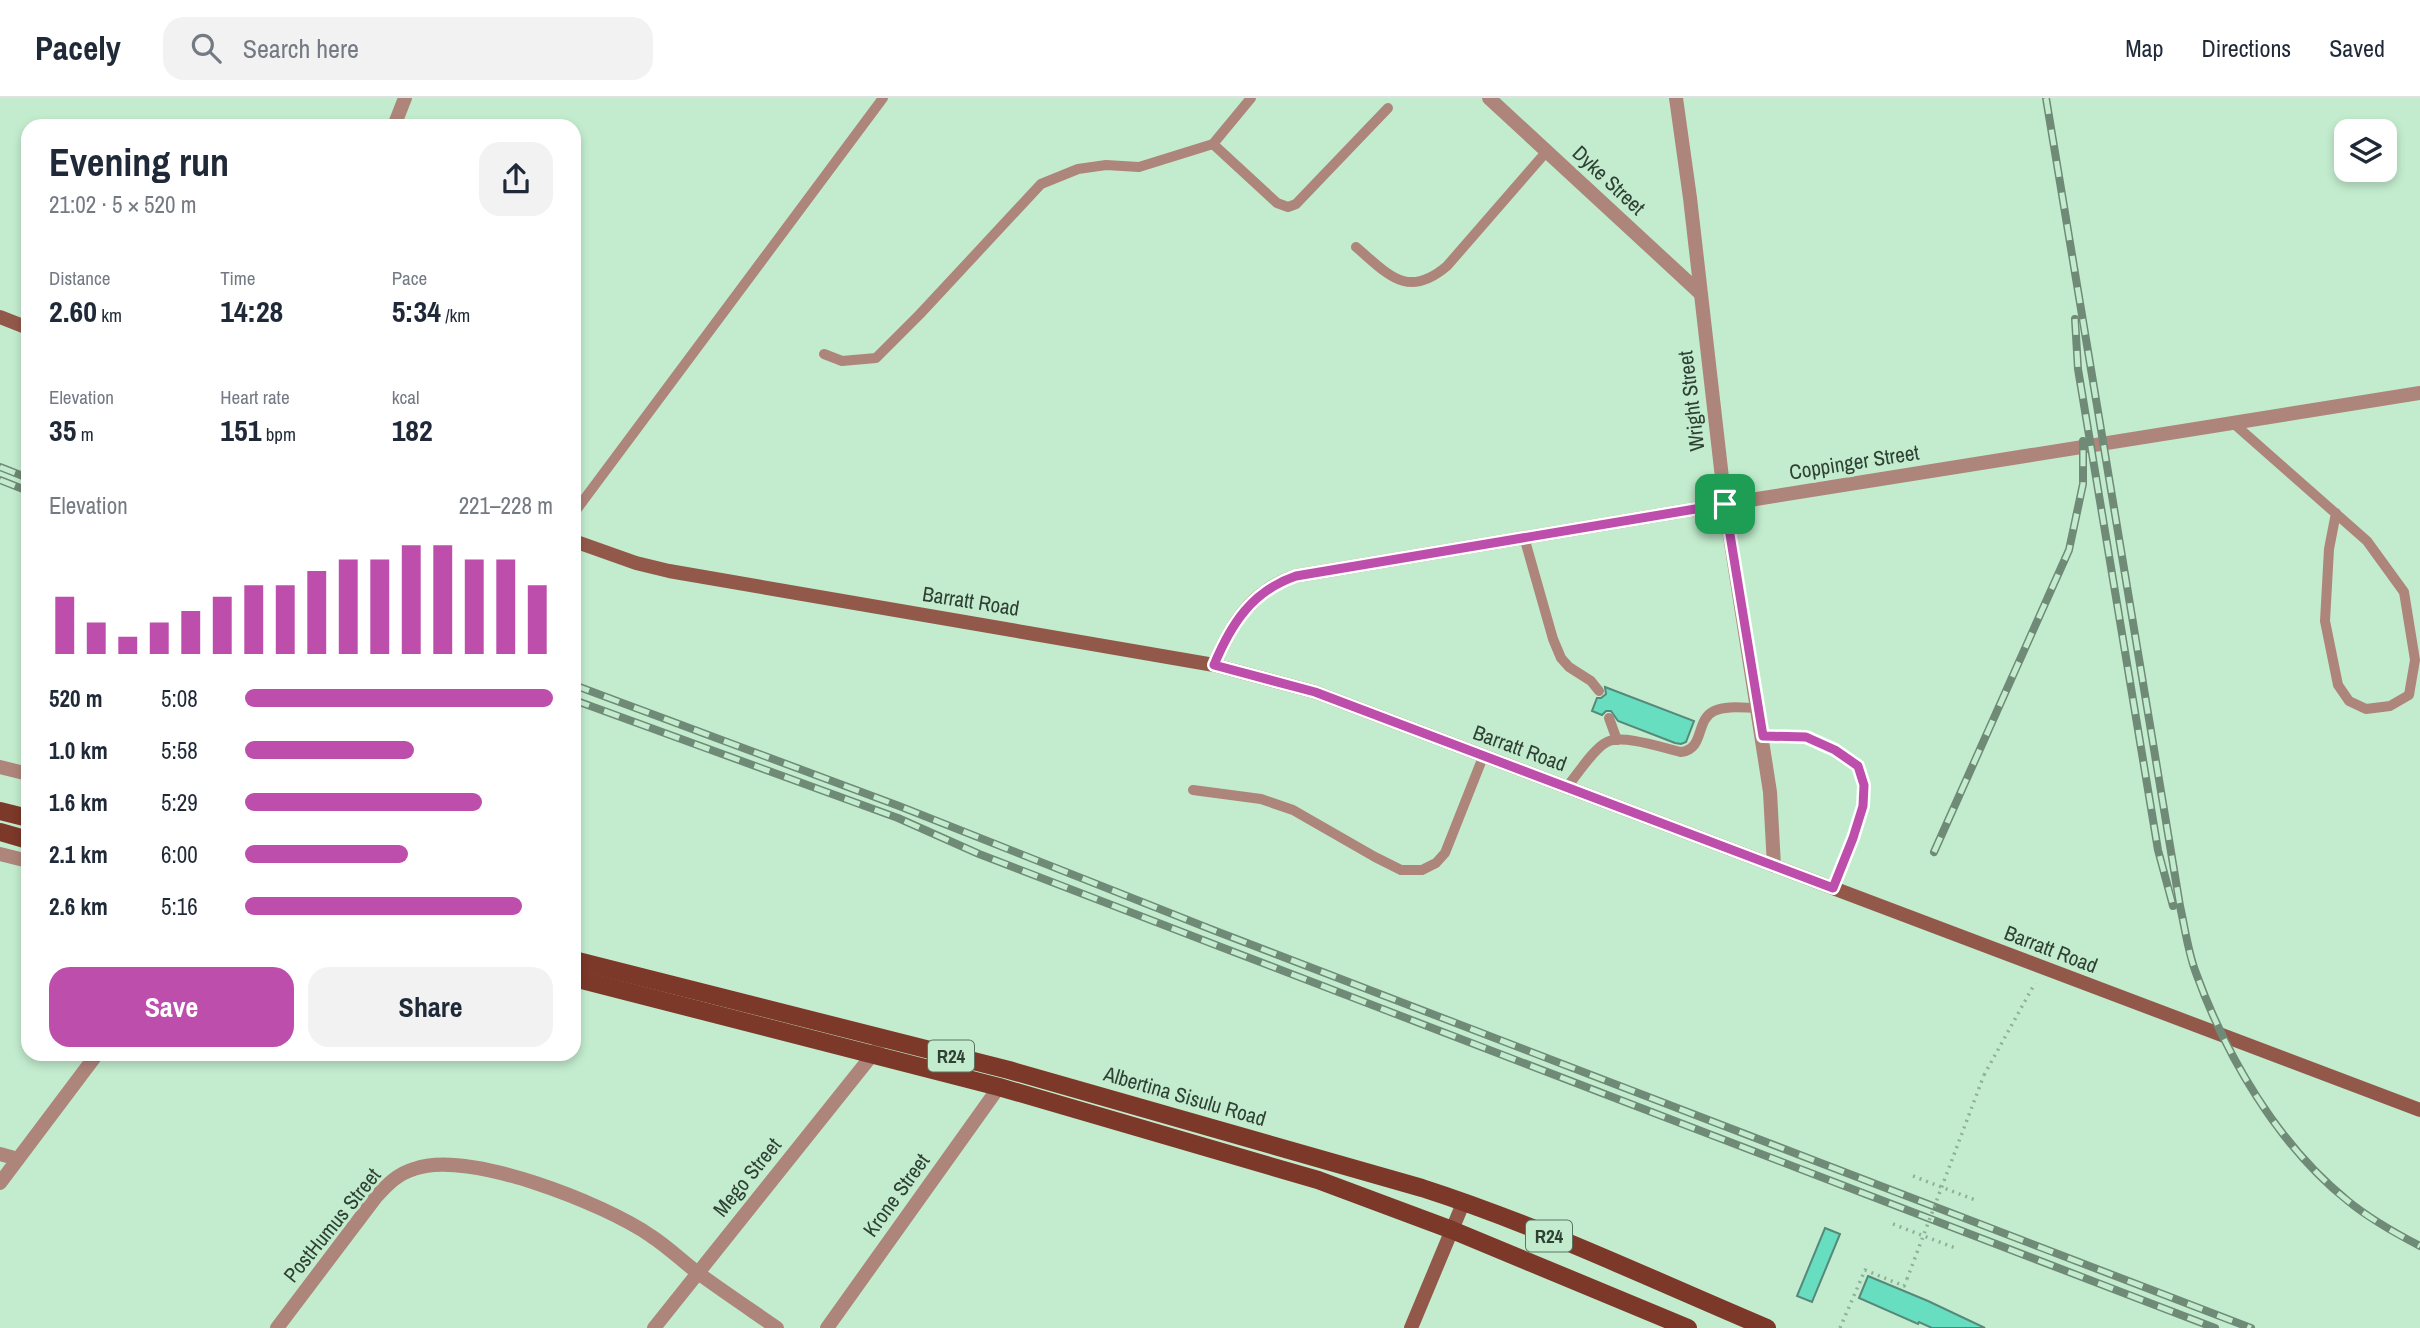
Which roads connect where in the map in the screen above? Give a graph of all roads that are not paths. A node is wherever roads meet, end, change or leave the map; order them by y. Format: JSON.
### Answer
{"nodes":[{"id":1,"x":405,"y":98,"type":"edge"},
{"id":2,"x":883,"y":98,"type":"edge"},
{"id":3,"x":1251,"y":98,"type":"edge"},
{"id":4,"x":1489,"y":98,"type":"edge"},
{"id":5,"x":1676,"y":98,"type":"edge"},
{"id":6,"x":1388,"y":107,"type":"dead end"},
{"id":7,"x":397,"y":119,"type":"edge"},
{"id":8,"x":1213,"y":145,"type":"junction"},
{"id":9,"x":1547,"y":151,"type":"junction"},
{"id":10,"x":1356,"y":247,"type":"dead end"},
{"id":11,"x":1700,"y":293,"type":"junction"},
{"id":12,"x":0,"y":317,"type":"edge"},
{"id":13,"x":21,"y":325,"type":"edge"},
{"id":14,"x":824,"y":354,"type":"dead end"},
{"id":15,"x":2420,"y":393,"type":"edge"},
{"id":16,"x":2232,"y":422,"type":"junction"},
{"id":17,"x":581,"y":504,"type":"edge"},
{"id":18,"x":1725,"y":504,"type":"junction"},
{"id":19,"x":2336,"y":513,"type":"junction"},
{"id":20,"x":1524,"y":537,"type":"junction"},
{"id":21,"x":581,"y":543,"type":"edge"},
{"id":22,"x":1214,"y":665,"type":"junction"},
{"id":23,"x":1599,"y":691,"type":"dead end"},
{"id":24,"x":1759,"y":708,"type":"junction"},
{"id":25,"x":1609,"y":718,"type":"dead end"},
{"id":26,"x":1763,"y":736,"type":"junction"},
{"id":27,"x":1617,"y":740,"type":"junction"},
{"id":28,"x":1483,"y":757,"type":"junction"},
{"id":29,"x":0,"y":767,"type":"edge"},
{"id":30,"x":21,"y":772,"type":"edge"},
{"id":31,"x":1567,"y":787,"type":"junction"},
{"id":32,"x":1193,"y":790,"type":"dead end"},
{"id":33,"x":0,"y":811,"type":"edge"},
{"id":34,"x":21,"y":816,"type":"edge"},
{"id":35,"x":0,"y":832,"type":"edge"},
{"id":36,"x":21,"y":838,"type":"edge"},
{"id":37,"x":0,"y":854,"type":"edge"},
{"id":38,"x":21,"y":859,"type":"edge"},
{"id":39,"x":1774,"y":866,"type":"junction"},
{"id":40,"x":1833,"y":888,"type":"junction"},
{"id":41,"x":581,"y":962,"type":"edge"},
{"id":42,"x":581,"y":980,"type":"edge"},
{"id":43,"x":878,"y":1046,"type":"junction"},
{"id":44,"x":92,"y":1061,"type":"edge"},
{"id":45,"x":999,"y":1087,"type":"junction"},
{"id":46,"x":2420,"y":1110,"type":"edge"},
{"id":47,"x":0,"y":1154,"type":"edge"},
{"id":48,"x":18,"y":1159,"type":"junction"},
{"id":49,"x":0,"y":1183,"type":"edge"},
{"id":50,"x":1464,"y":1201,"type":"junction"},
{"id":51,"x":1452,"y":1230,"type":"junction"},
{"id":52,"x":697,"y":1273,"type":"junction"},
{"id":53,"x":277,"y":1328,"type":"edge"},
{"id":54,"x":654,"y":1328,"type":"edge"},
{"id":55,"x":777,"y":1328,"type":"edge"},
{"id":56,"x":827,"y":1328,"type":"edge"},
{"id":57,"x":1411,"y":1328,"type":"edge"},
{"id":58,"x":1688,"y":1328,"type":"edge"},
{"id":59,"x":1767,"y":1328,"type":"edge"}],
"edges":[{"from":1,"to":7,"type":"street"},
{"from":2,"to":17,"type":"lane"},
{"from":3,"to":8,"type":"lane"},
{"from":4,"to":9,"type":"street","name":"Dyke Street"},
{"from":5,"to":11,"type":"street","name":"Wright Street"},
{"from":6,"to":8,"type":"lane"},
{"from":8,"to":14,"type":"lane"},
{"from":9,"to":10,"type":"lane"},
{"from":9,"to":11,"type":"street","name":"Dyke Street"},
{"from":11,"to":18,"type":"street","name":"Wright Street"},
{"from":12,"to":13,"type":"main road"},
{"from":15,"to":16,"type":"street","name":"Coppinger Street"},
{"from":16,"to":18,"type":"street","name":"Coppinger Street"},
{"from":16,"to":19,"type":"lane"},
{"from":18,"to":20,"type":"street","name":"Coppinger Street"},
{"from":18,"to":24,"type":"street","name":"Wright Street"},
{"from":19,"to":19,"type":"lane"},
{"from":20,"to":22,"type":"street","name":"Coppinger Street"},
{"from":20,"to":23,"type":"lane"},
{"from":21,"to":22,"type":"main road","name":"Barratt Road"},
{"from":22,"to":28,"type":"main road","name":"Barratt Road"},
{"from":24,"to":26,"type":"street","name":"Wright Street"},
{"from":24,"to":27,"type":"lane"},
{"from":25,"to":27,"type":"lane"},
{"from":26,"to":39,"type":"street","name":"Wright Street"},
{"from":26,"to":40,"type":"lane"},
{"from":27,"to":31,"type":"lane"},
{"from":28,"to":31,"type":"main road","name":"Barratt Road"},
{"from":28,"to":32,"type":"lane"},
{"from":29,"to":30,"type":"street"},
{"from":31,"to":39,"type":"main road","name":"Barratt Road"},
{"from":33,"to":34,"type":"main road"},
{"from":35,"to":36,"type":"main road"},
{"from":37,"to":38,"type":"street"},
{"from":39,"to":40,"type":"main road","name":"Barratt Road"},
{"from":40,"to":46,"type":"main road","name":"Barratt Road"},
{"from":41,"to":43,"type":"main road","name":"Albertina Sisulu Road","number":"R24"},
{"from":42,"to":43,"type":"main road","name":"Albertina Sisulu Road","number":"R24"},
{"from":43,"to":45,"type":"main road","name":"Albertina Sisulu Road","number":"R24"},
{"from":43,"to":50,"type":"main road","name":"Albertina Sisulu Road","number":"R24"},
{"from":43,"to":52,"type":"street","name":"Mego Street"},
{"from":44,"to":48,"type":"street"},
{"from":45,"to":51,"type":"main road","name":"Albertina Sisulu Road","number":"R24"},
{"from":45,"to":56,"type":"street","name":"Krone Street"},
{"from":47,"to":48,"type":"street"},
{"from":48,"to":49,"type":"street"},
{"from":50,"to":51,"type":"main road"},
{"from":50,"to":59,"type":"main road","name":"Albertina Sisulu Road","number":"R24"},
{"from":51,"to":57,"type":"main road"},
{"from":51,"to":58,"type":"main road","name":"Albertina Sisulu Road","number":"R24"},
{"from":52,"to":53,"type":"street","name":"PostHumus Street"},
{"from":52,"to":54,"type":"street","name":"Mego Street"},
{"from":52,"to":55,"type":"street","name":"PostHumus Street"}]}
